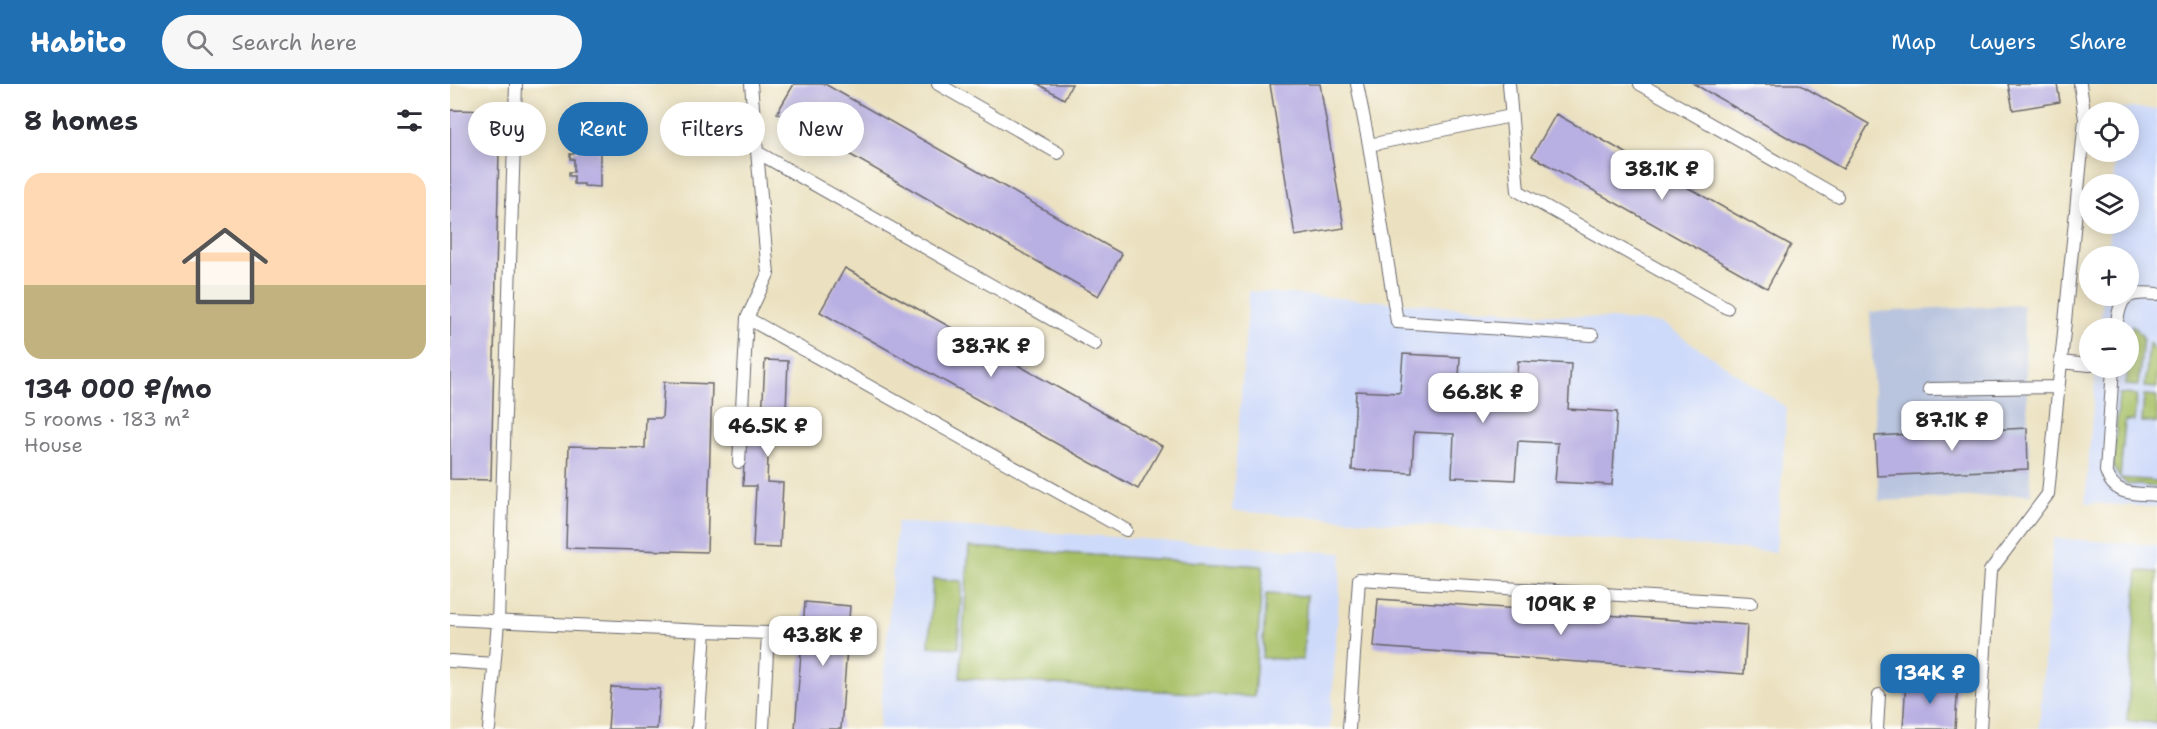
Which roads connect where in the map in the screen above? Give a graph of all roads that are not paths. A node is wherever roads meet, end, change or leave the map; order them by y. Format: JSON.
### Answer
{"nodes":[{"id":1,"x":516,"y":84,"type":"edge"},
{"id":2,"x":751,"y":84,"type":"edge"},
{"id":3,"x":938,"y":84,"type":"edge"},
{"id":4,"x":1357,"y":84,"type":"edge"},
{"id":5,"x":1509,"y":84,"type":"edge"},
{"id":6,"x":1640,"y":84,"type":"edge"},
{"id":7,"x":2079,"y":84,"type":"edge"},
{"id":8,"x":753,"y":102,"type":"edge"},
{"id":9,"x":1512,"y":116,"type":"junction"},
{"id":10,"x":1369,"y":145,"type":"junction"},
{"id":11,"x":1058,"y":153,"type":"dead end"},
{"id":12,"x":757,"y":156,"type":"edge"},
{"id":13,"x":764,"y":156,"type":"edge"},
{"id":14,"x":1837,"y":196,"type":"dead end"},
{"id":15,"x":2157,"y":294,"type":"edge"},
{"id":16,"x":1727,"y":308,"type":"dead end"},
{"id":17,"x":747,"y":318,"type":"junction"},
{"id":18,"x":2117,"y":318,"type":"edge"},
{"id":19,"x":1592,"y":335,"type":"dead end"},
{"id":20,"x":1095,"y":344,"type":"dead end"},
{"id":21,"x":2060,"y":362,"type":"junction"},
{"id":22,"x":2079,"y":364,"type":"edge"},
{"id":23,"x":2111,"y":378,"type":"edge"},
{"id":24,"x":2058,"y":387,"type":"junction"},
{"id":25,"x":1929,"y":389,"type":"dead end"},
{"id":26,"x":739,"y":462,"type":"dead end"},
{"id":27,"x":2157,"y":495,"type":"edge"},
{"id":28,"x":1126,"y":530,"type":"dead end"},
{"id":29,"x":1751,"y":603,"type":"dead end"},
{"id":30,"x":450,"y":619,"type":"edge"},
{"id":31,"x":498,"y":622,"type":"junction"},
{"id":32,"x":705,"y":631,"type":"junction"},
{"id":33,"x":450,"y":661,"type":"edge"},
{"id":34,"x":494,"y":664,"type":"junction"},
{"id":35,"x":1879,"y":695,"type":"dead end"},
{"id":36,"x":489,"y":729,"type":"edge"},
{"id":37,"x":698,"y":729,"type":"edge"},
{"id":38,"x":763,"y":729,"type":"edge"},
{"id":39,"x":1349,"y":729,"type":"edge"},
{"id":40,"x":1876,"y":729,"type":"edge"},
{"id":41,"x":1980,"y":729,"type":"edge"}],
"edges":[{"from":1,"to":31,"type":"lane"},
{"from":2,"to":8,"type":"lane"},
{"from":3,"to":11,"type":"lane"},
{"from":4,"to":10,"type":"lane"},
{"from":5,"to":9,"type":"lane"},
{"from":6,"to":14,"type":"lane"},
{"from":7,"to":21,"type":"lane"},
{"from":9,"to":10,"type":"lane"},
{"from":9,"to":16,"type":"lane"},
{"from":10,"to":19,"type":"lane"},
{"from":12,"to":17,"type":"lane"},
{"from":13,"to":20,"type":"lane"},
{"from":15,"to":18,"type":"lane"},
{"from":17,"to":26,"type":"lane"},
{"from":17,"to":28,"type":"lane"},
{"from":21,"to":22,"type":"lane"},
{"from":21,"to":24,"type":"lane"},
{"from":23,"to":27,"type":"lane"},
{"from":24,"to":25,"type":"lane"},
{"from":24,"to":41,"type":"lane"},
{"from":29,"to":39,"type":"lane"},
{"from":30,"to":31,"type":"lane"},
{"from":31,"to":32,"type":"lane"},
{"from":31,"to":34,"type":"lane"},
{"from":32,"to":37,"type":"lane"},
{"from":32,"to":38,"type":"lane"},
{"from":33,"to":34,"type":"lane"},
{"from":34,"to":36,"type":"lane"},
{"from":35,"to":40,"type":"lane"}]}
